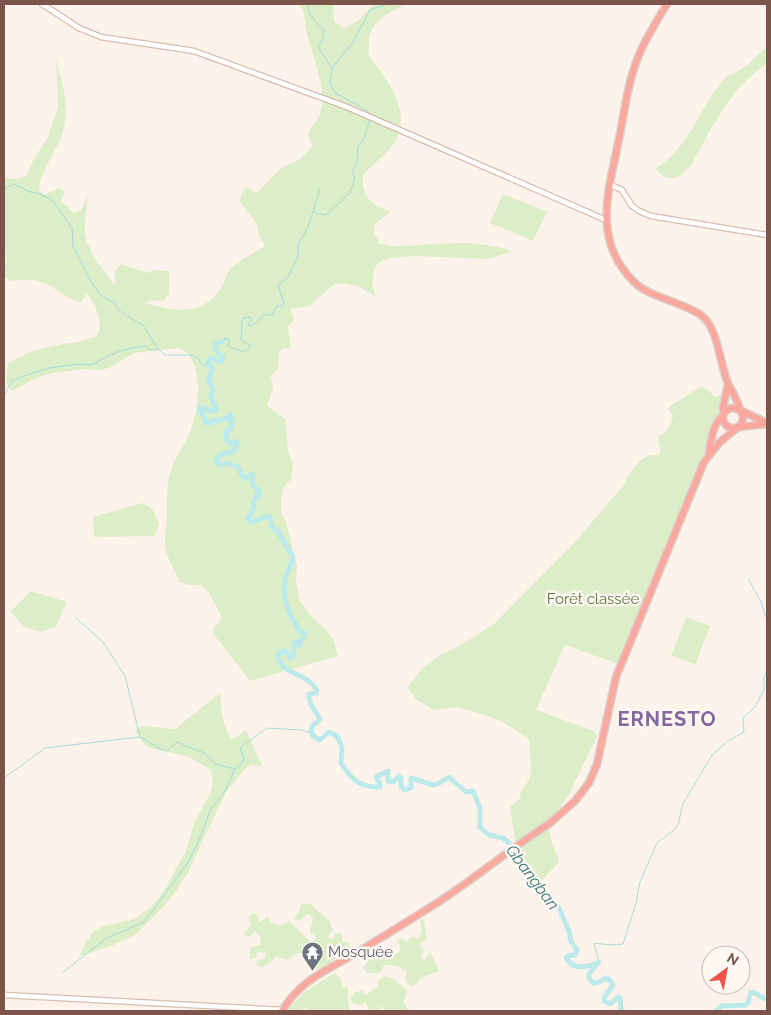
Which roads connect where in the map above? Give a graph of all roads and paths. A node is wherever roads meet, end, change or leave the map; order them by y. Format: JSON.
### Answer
{"nodes":[{"id":1,"x":42,"y":4,"type":"edge"},
{"id":2,"x":666,"y":4,"type":"edge"},
{"id":3,"x":608,"y":184,"type":"junction"},
{"id":4,"x":606,"y":220,"type":"junction"},
{"id":5,"x":767,"y":235,"type":"edge"},
{"id":6,"x":728,"y":383,"type":"junction"},
{"id":7,"x":740,"y":410,"type":"junction"},
{"id":8,"x":724,"y":415,"type":"junction"},
{"id":9,"x":767,"y":424,"type":"edge"},
{"id":10,"x":738,"y":428,"type":"junction"},
{"id":11,"x":708,"y":456,"type":"junction"},
{"id":12,"x":4,"y":995,"type":"edge"},
{"id":13,"x":282,"y":1011,"type":"edge"}],
"edges":[{"from":1,"to":4,"type":"street"},
{"from":2,"to":3,"type":"highway"},
{"from":3,"to":4,"type":"highway"},
{"from":3,"to":5,"type":"street"},
{"from":4,"to":6,"type":"highway"},
{"from":6,"to":7,"type":"highway"},
{"from":6,"to":8,"type":"highway"},
{"from":7,"to":8,"type":"highway"},
{"from":7,"to":9,"type":"highway"},
{"from":7,"to":10,"type":"highway"},
{"from":8,"to":10,"type":"highway"},
{"from":8,"to":11,"type":"highway"},
{"from":9,"to":10,"type":"highway"},
{"from":10,"to":11,"type":"highway"},
{"from":11,"to":13,"type":"highway"},
{"from":12,"to":13,"type":"street"}]}
